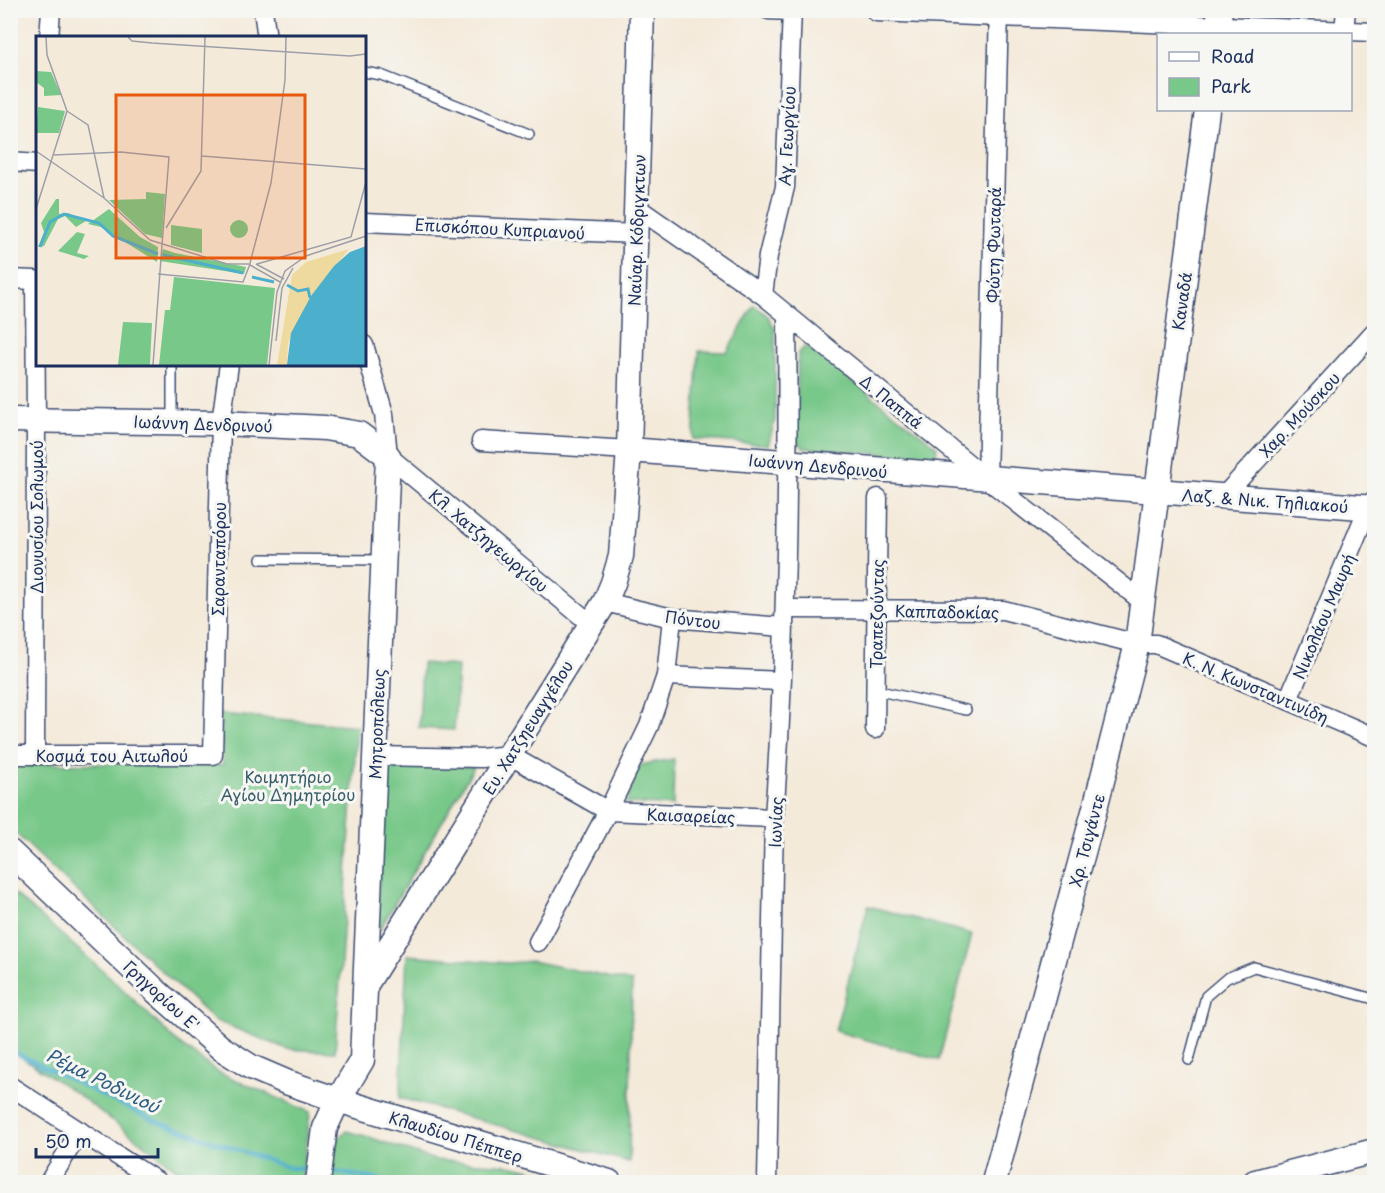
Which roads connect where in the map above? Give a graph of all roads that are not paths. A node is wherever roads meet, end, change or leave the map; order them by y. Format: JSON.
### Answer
{"nodes":[{"id":1,"x":51,"y":10,"type":"edge"},
{"id":2,"x":263,"y":10,"type":"edge"},
{"id":3,"x":642,"y":10,"type":"edge"},
{"id":4,"x":768,"y":10,"type":"edge"},
{"id":5,"x":1346,"y":10,"type":"edge"},
{"id":6,"x":792,"y":11,"type":"edge"},
{"id":7,"x":876,"y":12,"type":"edge"},
{"id":8,"x":999,"y":14,"type":"edge"},
{"id":9,"x":1218,"y":24,"type":"edge"},
{"id":10,"x":1344,"y":31,"type":"junction"},
{"id":11,"x":1371,"y":35,"type":"edge"},
{"id":12,"x":50,"y":36,"type":"edge"},
{"id":13,"x":267,"y":36,"type":"edge"},
{"id":14,"x":366,"y":72,"type":"edge"},
{"id":15,"x":1207,"y":111,"type":"edge"},
{"id":16,"x":529,"y":134,"type":"dead end"},
{"id":17,"x":10,"y":162,"type":"edge"},
{"id":18,"x":36,"y":164,"type":"edge"},
{"id":19,"x":636,"y":207,"type":"junction"},
{"id":20,"x":366,"y":222,"type":"edge"},
{"id":21,"x":636,"y":234,"type":"junction"},
{"id":22,"x":10,"y":279,"type":"edge"},
{"id":23,"x":763,"y":295,"type":"junction"},
{"id":24,"x":787,"y":315,"type":"junction"},
{"id":25,"x":1374,"y":332,"type":"edge"},
{"id":26,"x":366,"y":352,"type":"edge"},
{"id":27,"x":172,"y":366,"type":"edge"},
{"id":28,"x":229,"y":366,"type":"edge"},
{"id":29,"x":10,"y":420,"type":"edge"},
{"id":30,"x":36,"y":420,"type":"junction"},
{"id":31,"x":172,"y":422,"type":"junction"},
{"id":32,"x":221,"y":423,"type":"junction"},
{"id":33,"x":481,"y":441,"type":"dead end"},
{"id":34,"x":629,"y":450,"type":"junction"},
{"id":35,"x":388,"y":456,"type":"junction"},
{"id":36,"x":786,"y":463,"type":"junction"},
{"id":37,"x":987,"y":479,"type":"junction"},
{"id":38,"x":1155,"y":492,"type":"junction"},
{"id":39,"x":1223,"y":497,"type":"junction"},
{"id":40,"x":878,"y":498,"type":"dead end"},
{"id":41,"x":1372,"y":505,"type":"edge"},
{"id":42,"x":261,"y":559,"type":"dead end"},
{"id":43,"x":383,"y":560,"type":"junction"},
{"id":44,"x":604,"y":602,"type":"junction"},
{"id":45,"x":1142,"y":602,"type":"junction"},
{"id":46,"x":789,"y":609,"type":"dead end"},
{"id":47,"x":877,"y":610,"type":"junction"},
{"id":48,"x":672,"y":618,"type":"junction"},
{"id":49,"x":591,"y":624,"type":"junction"},
{"id":50,"x":783,"y":627,"type":"junction"},
{"id":51,"x":1137,"y":644,"type":"junction"},
{"id":52,"x":666,"y":676,"type":"junction"},
{"id":53,"x":781,"y":681,"type":"junction"},
{"id":54,"x":876,"y":690,"type":"junction"},
{"id":55,"x":1288,"y":700,"type":"junction"},
{"id":56,"x":966,"y":710,"type":"dead end"},
{"id":57,"x":875,"y":729,"type":"dead end"},
{"id":58,"x":1374,"y":737,"type":"edge"},
{"id":59,"x":10,"y":755,"type":"edge"},
{"id":60,"x":34,"y":755,"type":"junction"},
{"id":61,"x":213,"y":755,"type":"joint"},
{"id":62,"x":509,"y":755,"type":"junction"},
{"id":63,"x":375,"y":756,"type":"junction"},
{"id":64,"x":608,"y":811,"type":"junction"},
{"id":65,"x":774,"y":818,"type":"junction"},
{"id":66,"x":10,"y":852,"type":"edge"},
{"id":67,"x":538,"y":942,"type":"dead end"},
{"id":68,"x":367,"y":983,"type":"junction"},
{"id":69,"x":1374,"y":999,"type":"edge"},
{"id":70,"x":1189,"y":1060,"type":"dead end"},
{"id":71,"x":10,"y":1086,"type":"edge"},
{"id":72,"x":338,"y":1100,"type":"junction"},
{"id":73,"x":80,"y":1131,"type":"junction"},
{"id":74,"x":1374,"y":1151,"type":"edge"},
{"id":75,"x":49,"y":1182,"type":"edge"},
{"id":76,"x":158,"y":1182,"type":"edge"},
{"id":77,"x":318,"y":1182,"type":"edge"},
{"id":78,"x":609,"y":1182,"type":"edge"},
{"id":79,"x":767,"y":1182,"type":"edge"},
{"id":80,"x":994,"y":1182,"type":"edge"},
{"id":81,"x":1255,"y":1182,"type":"edge"}],
"edges":[{"from":1,"to":12,"type":"street"},
{"from":2,"to":13,"type":"street"},
{"from":3,"to":19,"type":"street","name":"Ναύαρ. Κόδριγκτων"},
{"from":4,"to":6,"type":"street"},
{"from":5,"to":10,"type":"street"},
{"from":6,"to":23,"type":"street","name":"Αγ. Γεωργίου"},
{"from":7,"to":8,"type":"street"},
{"from":8,"to":9,"type":"street"},
{"from":8,"to":37,"type":"street","name":"Φώτη Φωταρά"},
{"from":9,"to":10,"type":"street"},
{"from":10,"to":11,"type":"street"},
{"from":14,"to":16,"type":"lane"},
{"from":15,"to":38,"type":"street","name":"Καναδά"},
{"from":17,"to":18,"type":"street"},
{"from":19,"to":21,"type":"street","name":"Ναύαρ. Κόδριγκτων"},
{"from":19,"to":23,"type":"street","name":"Δ. Παππά"},
{"from":20,"to":21,"type":"street","name":"Επισκόπου Κυπριανού"},
{"from":21,"to":34,"type":"street","name":"Ναύαρ. Κόδριγκτων"},
{"from":22,"to":30,"type":"street","name":"Διονυσίου Σολωμού"},
{"from":23,"to":24,"type":"street","name":"Δ. Παππά"},
{"from":24,"to":36,"type":"street","name":"Ιωνίας"},
{"from":24,"to":37,"type":"street","name":"Δ. Παππά"},
{"from":25,"to":39,"type":"street","name":"Χαρ. Μούσκου"},
{"from":26,"to":35,"type":"street","name":"Μητροπόλεως"},
{"from":27,"to":31,"type":"lane"},
{"from":28,"to":32,"type":"street","name":"Σαρανταπόρου"},
{"from":29,"to":30,"type":"street","name":"Ιωάννη Δενδρινού"},
{"from":30,"to":31,"type":"street","name":"Ιωάννη Δενδρινού"},
{"from":30,"to":60,"type":"street","name":"Διονυσίου Σολωμού"},
{"from":31,"to":32,"type":"street","name":"Ιωάννη Δενδρινού"},
{"from":32,"to":35,"type":"street","name":"Ιωάννη Δενδρινού"},
{"from":32,"to":61,"type":"street","name":"Σαρανταπόρου"},
{"from":33,"to":34,"type":"street","name":"Ιωάννη Δενδρινού"},
{"from":34,"to":36,"type":"street","name":"Ιωάννη Δενδρινού"},
{"from":34,"to":44,"type":"street","name":"Ευ. Χατζηευαγγέλου"},
{"from":35,"to":43,"type":"street","name":"Μητροπόλεως"},
{"from":35,"to":49,"type":"street","name":"Κλ. Χατζηγεωργίου"},
{"from":36,"to":37,"type":"street","name":"Ιωάννη Δενδρινού"},
{"from":36,"to":50,"type":"street","name":"Ιωνίας"},
{"from":37,"to":38,"type":"street","name":"Ιωάννη Δενδρινού"},
{"from":37,"to":45,"type":"street","name":"Δ. Παππά"},
{"from":38,"to":39,"type":"street","name":"Λαζ. & Νικ. Τηλιακού"},
{"from":38,"to":45,"type":"street","name":"Χρ. Τσιγάντε"},
{"from":39,"to":41,"type":"street","name":"Λαζ. & Νικ. Τηλιακού"},
{"from":40,"to":47,"type":"street","name":"Τραπεζούντας"},
{"from":41,"to":55,"type":"street","name":"Νικολάου Μαυρή"},
{"from":42,"to":43,"type":"lane"},
{"from":43,"to":63,"type":"street","name":"Μητροπόλεως"},
{"from":44,"to":48,"type":"street","name":"Πόντου"},
{"from":44,"to":49,"type":"street","name":"Ευ. Χατζηευαγγέλου"},
{"from":45,"to":51,"type":"street","name":"Χρ. Τσιγάντε"},
{"from":46,"to":47,"type":"street","name":"Καππαδοκίας"},
{"from":47,"to":51,"type":"street","name":"Καππαδοκίας"},
{"from":47,"to":54,"type":"street","name":"Τραπεζούντας"},
{"from":48,"to":50,"type":"street","name":"Πόντου"},
{"from":48,"to":52,"type":"street"},
{"from":49,"to":62,"type":"street","name":"Ευ. Χατζηευαγγέλου"},
{"from":50,"to":53,"type":"street","name":"Ιωνίας"},
{"from":51,"to":55,"type":"street","name":"Κ. Ν. Κωνσταντινίδη"},
{"from":51,"to":80,"type":"street","name":"Χρ. Τσιγάντε"},
{"from":52,"to":53,"type":"street"},
{"from":52,"to":64,"type":"street"},
{"from":53,"to":65,"type":"street","name":"Ιωνίας"},
{"from":54,"to":56,"type":"lane"},
{"from":54,"to":57,"type":"street","name":"Τραπεζούντας"},
{"from":55,"to":58,"type":"street","name":"Κ. Ν. Κωνσταντινίδη"},
{"from":59,"to":60,"type":"street","name":"Κοσμά του Αιτωλού"},
{"from":60,"to":61,"type":"street","name":"Κοσμά του Αιτωλού"},
{"from":62,"to":63,"type":"street"},
{"from":62,"to":64,"type":"street","name":"Καισαρείας"},
{"from":62,"to":68,"type":"street","name":"Ευ. Χατζηευαγγέλου"},
{"from":63,"to":68,"type":"street","name":"Μητροπόλεως"},
{"from":64,"to":65,"type":"street","name":"Καισαρείας"},
{"from":64,"to":67,"type":"street"},
{"from":65,"to":79,"type":"street","name":"Ιωνίας"},
{"from":66,"to":72,"type":"street","name":"Γρηγορίου Ε'"},
{"from":68,"to":72,"type":"street","name":"Μητροπόλεως"},
{"from":69,"to":70,"type":"lane"},
{"from":71,"to":73,"type":"street"},
{"from":72,"to":77,"type":"street","name":"Μητροπόλεως"},
{"from":72,"to":78,"type":"street","name":"Κλαυδίου Πέππερ"},
{"from":73,"to":75,"type":"street"},
{"from":73,"to":76,"type":"street"},
{"from":74,"to":81,"type":"street"}]}
